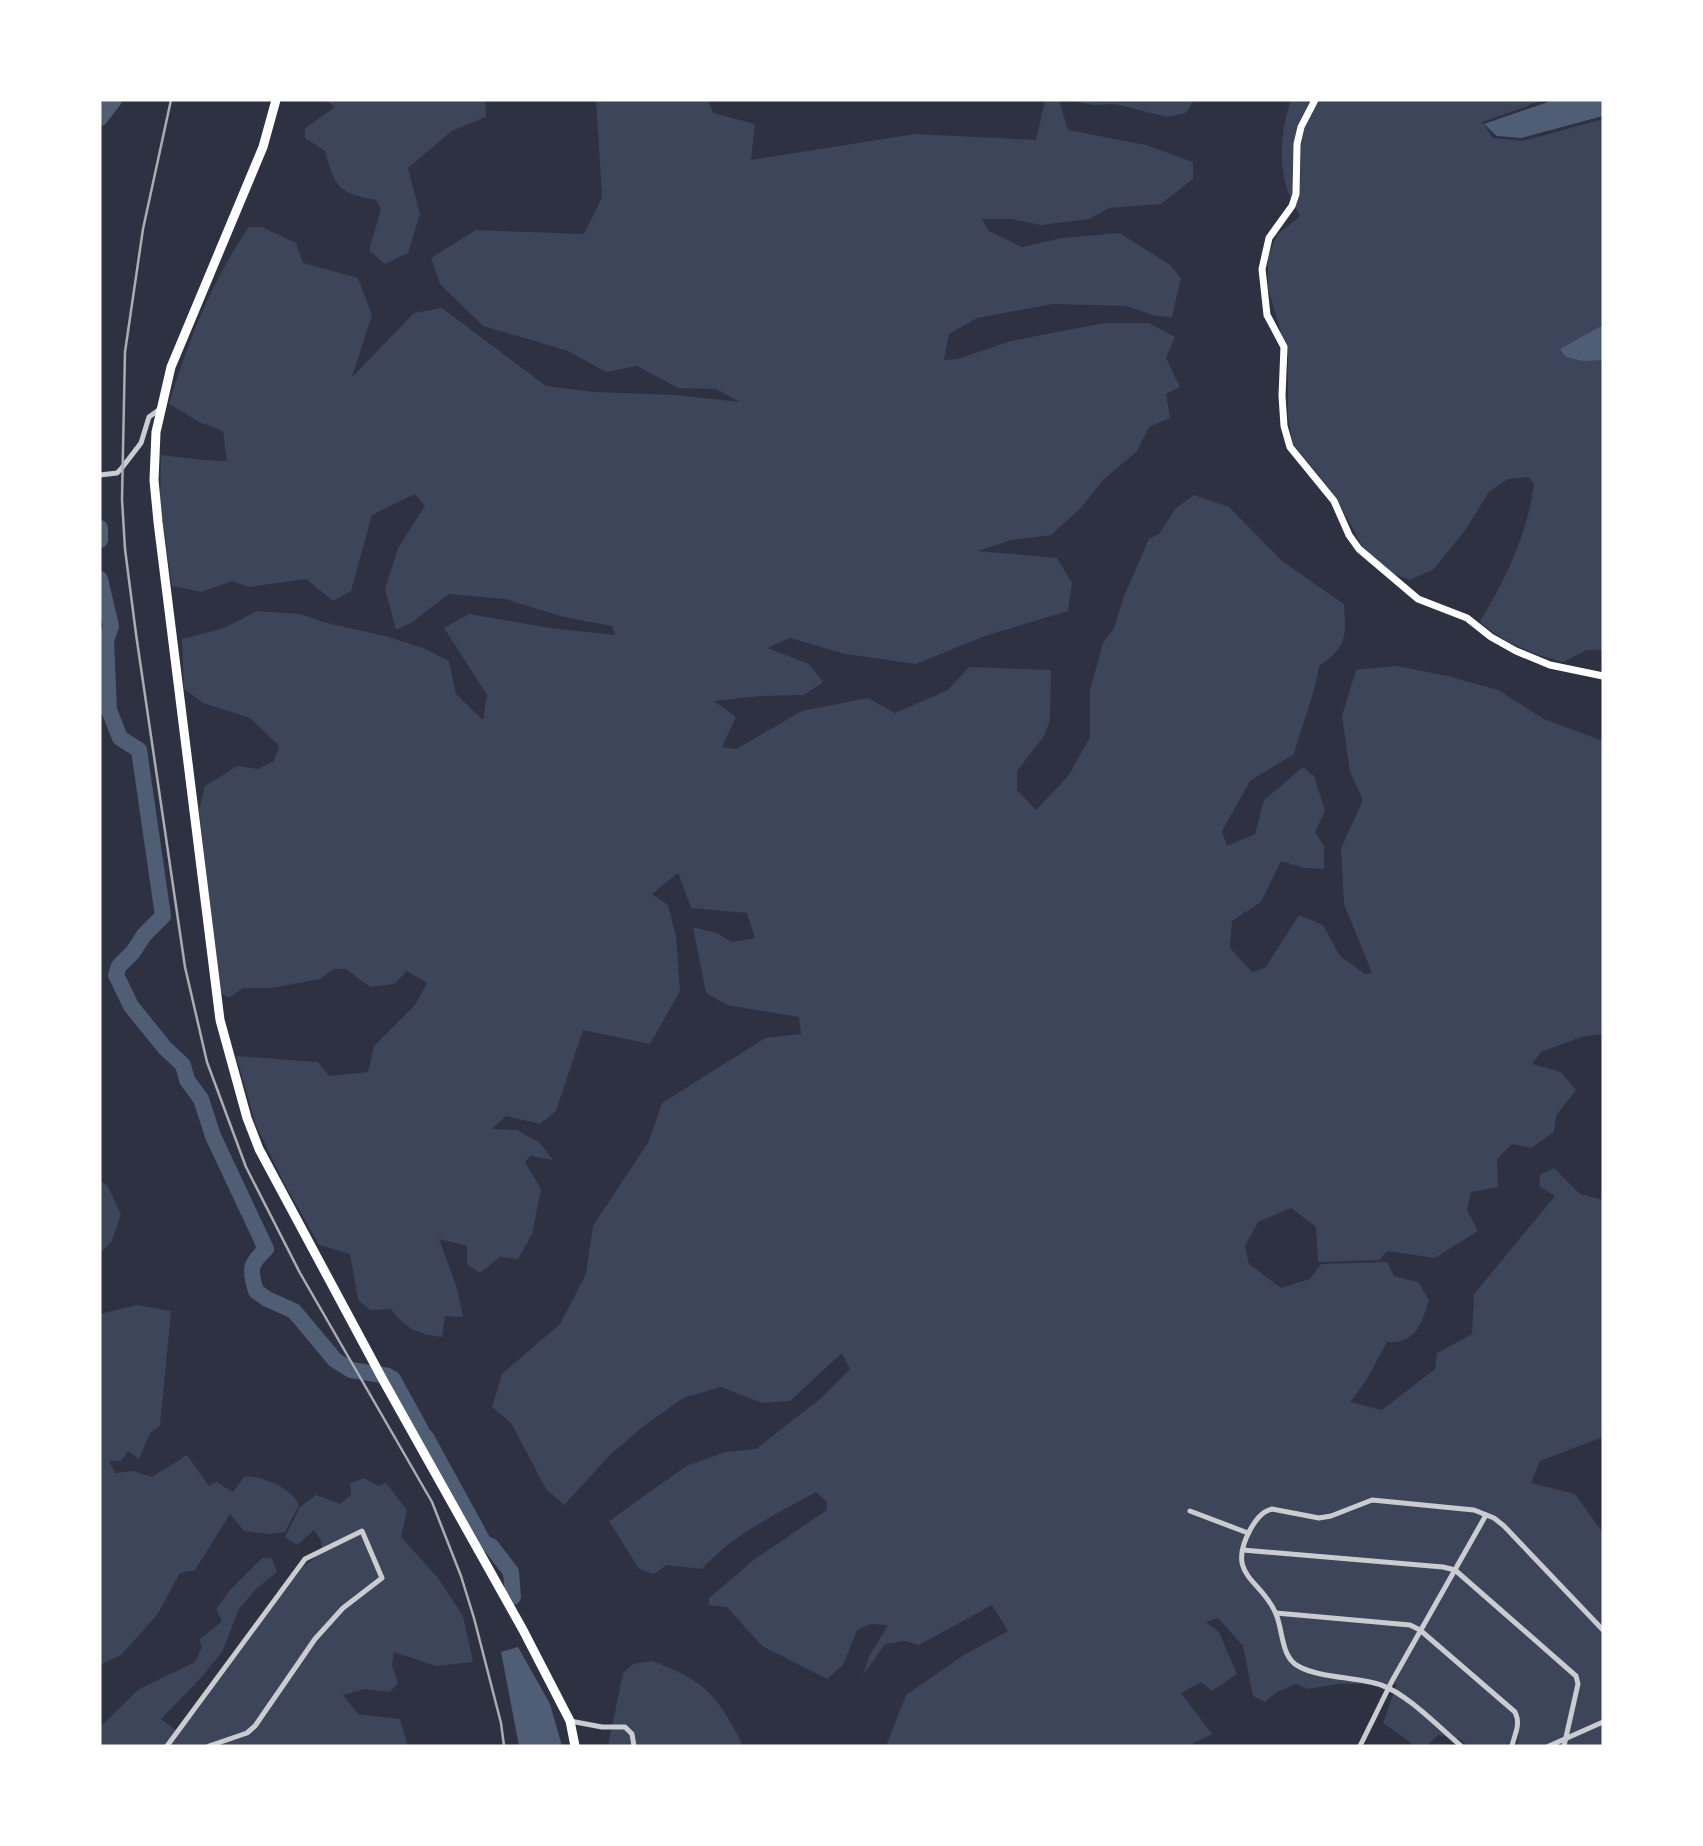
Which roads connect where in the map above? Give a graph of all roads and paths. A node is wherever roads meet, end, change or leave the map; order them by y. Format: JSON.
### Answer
{"nodes":[{"id":1,"x":276,"y":100,"type":"edge"},
{"id":2,"x":1315,"y":100,"type":"edge"},
{"id":3,"x":160,"y":410,"type":"junction"},
{"id":4,"x":100,"y":475,"type":"edge"},
{"id":5,"x":1603,"y":676,"type":"edge"},
{"id":6,"x":1190,"y":1511,"type":"dead end"},
{"id":7,"x":1486,"y":1515,"type":"junction"},
{"id":8,"x":1248,"y":1533,"type":"junction"},
{"id":9,"x":1243,"y":1549,"type":"junction"},
{"id":10,"x":1455,"y":1570,"type":"junction"},
{"id":11,"x":1276,"y":1613,"type":"junction"},
{"id":12,"x":1420,"y":1630,"type":"junction"},
{"id":13,"x":1603,"y":1630,"type":"edge"},
{"id":14,"x":1389,"y":1688,"type":"junction"},
{"id":15,"x":569,"y":1721,"type":"junction"},
{"id":16,"x":1603,"y":1722,"type":"edge"},
{"id":17,"x":1564,"y":1743,"type":"edge"},
{"id":18,"x":167,"y":1746,"type":"edge"},
{"id":19,"x":209,"y":1746,"type":"edge"},
{"id":20,"x":575,"y":1746,"type":"edge"},
{"id":21,"x":634,"y":1746,"type":"edge"},
{"id":22,"x":1360,"y":1746,"type":"edge"},
{"id":23,"x":1461,"y":1746,"type":"edge"},
{"id":24,"x":1513,"y":1746,"type":"edge"},
{"id":25,"x":1549,"y":1746,"type":"edge"}],
"edges":[{"from":1,"to":3,"type":"highway"},
{"from":2,"to":5,"type":"main road"},
{"from":3,"to":4,"type":"street"},
{"from":3,"to":15,"type":"highway"},
{"from":6,"to":8,"type":"street"},
{"from":7,"to":8,"type":"street"},
{"from":7,"to":10,"type":"street"},
{"from":7,"to":13,"type":"street"},
{"from":8,"to":9,"type":"street"},
{"from":9,"to":10,"type":"street"},
{"from":9,"to":11,"type":"street"},
{"from":10,"to":12,"type":"street"},
{"from":10,"to":17,"type":"street"},
{"from":11,"to":12,"type":"street"},
{"from":11,"to":14,"type":"street"},
{"from":12,"to":14,"type":"street"},
{"from":12,"to":24,"type":"street"},
{"from":14,"to":22,"type":"street"},
{"from":14,"to":23,"type":"street"},
{"from":15,"to":20,"type":"highway"},
{"from":15,"to":21,"type":"street"},
{"from":16,"to":17,"type":"street"},
{"from":17,"to":25,"type":"street"},
{"from":18,"to":19,"type":"street"}]}
